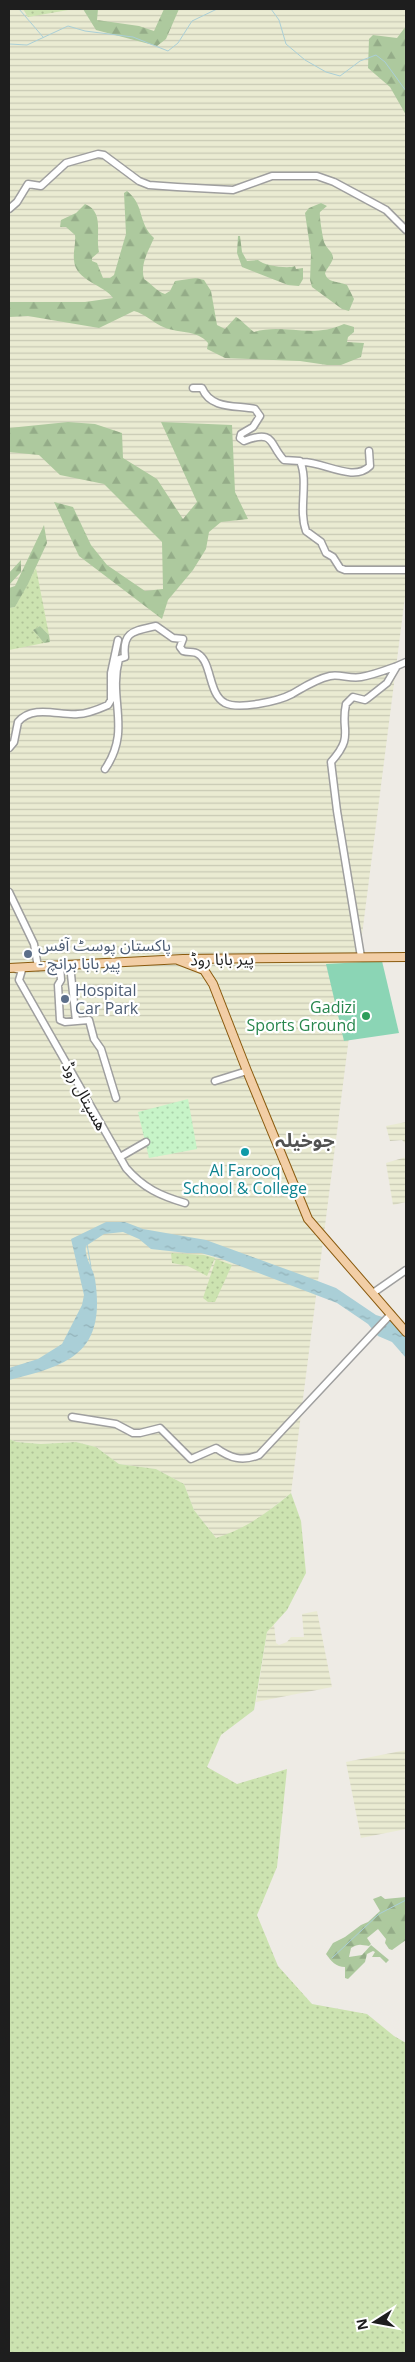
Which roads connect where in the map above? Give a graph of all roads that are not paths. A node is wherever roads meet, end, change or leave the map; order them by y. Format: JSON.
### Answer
{"nodes":[{"id":1,"x":9,"y":209,"type":"edge"},
{"id":2,"x":406,"y":230,"type":"edge"},
{"id":3,"x":193,"y":388,"type":"dead end"},
{"id":4,"x":369,"y":451,"type":"dead end"},
{"id":5,"x":301,"y":462,"type":"junction"},
{"id":6,"x":406,"y":570,"type":"edge"},
{"id":7,"x":118,"y":640,"type":"dead end"},
{"id":8,"x":406,"y":662,"type":"edge"},
{"id":9,"x":397,"y":666,"type":"junction"},
{"id":10,"x":9,"y":748,"type":"edge"},
{"id":11,"x":105,"y":769,"type":"dead end"},
{"id":12,"x":9,"y":892,"type":"edge"},
{"id":13,"x":361,"y":957,"type":"junction"},
{"id":14,"x":406,"y":957,"type":"edge"},
{"id":15,"x":213,"y":959,"type":"junction"},
{"id":16,"x":178,"y":960,"type":"junction"},
{"id":17,"x":70,"y":965,"type":"junction"},
{"id":18,"x":60,"y":966,"type":"junction"},
{"id":19,"x":38,"y":967,"type":"junction"},
{"id":20,"x":10,"y":968,"type":"edge"},
{"id":21,"x":208,"y":975,"type":"junction"},
{"id":22,"x":61,"y":980,"type":"junction"},
{"id":23,"x":72,"y":984,"type":"junction"},
{"id":24,"x":76,"y":1021,"type":"junction"},
{"id":25,"x":246,"y":1071,"type":"junction"},
{"id":26,"x":215,"y":1081,"type":"dead end"},
{"id":27,"x":116,"y":1098,"type":"dead end"},
{"id":28,"x":146,"y":1142,"type":"dead end"},
{"id":29,"x":120,"y":1157,"type":"junction"},
{"id":30,"x":185,"y":1203,"type":"dead end"},
{"id":31,"x":406,"y":1270,"type":"edge"},
{"id":32,"x":373,"y":1293,"type":"junction"},
{"id":33,"x":388,"y":1317,"type":"junction"},
{"id":34,"x":406,"y":1332,"type":"edge"},
{"id":35,"x":72,"y":1417,"type":"dead end"}],
"edges":[{"from":1,"to":2,"type":"street"},
{"from":3,"to":5,"type":"street"},
{"from":4,"to":5,"type":"street"},
{"from":5,"to":6,"type":"street"},
{"from":7,"to":10,"type":"street"},
{"from":8,"to":9,"type":"street"},
{"from":9,"to":11,"type":"street"},
{"from":9,"to":13,"type":"street"},
{"from":12,"to":19,"type":"street"},
{"from":13,"to":14,"type":"main road","name":"پیر بابا روڈ"},
{"from":13,"to":15,"type":"main road","name":"پیر بابا روڈ"},
{"from":15,"to":16,"type":"main road","name":"پیر بابا روڈ"},
{"from":15,"to":21,"type":"main road"},
{"from":16,"to":17,"type":"main road","name":"پیر بابا روڈ"},
{"from":16,"to":21,"type":"main road"},
{"from":17,"to":18,"type":"main road","name":"پیر بابا روڈ"},
{"from":17,"to":23,"type":"street"},
{"from":18,"to":19,"type":"main road","name":"پیر بابا روڈ"},
{"from":18,"to":22,"type":"street"},
{"from":19,"to":20,"type":"main road","name":"پیر بابا روڈ"},
{"from":20,"to":29,"type":"street","name":"ھسپتال روڈ"},
{"from":21,"to":25,"type":"main road"},
{"from":22,"to":23,"type":"street"},
{"from":22,"to":24,"type":"street"},
{"from":23,"to":24,"type":"street"},
{"from":24,"to":27,"type":"street"},
{"from":25,"to":26,"type":"street"},
{"from":25,"to":32,"type":"main road"},
{"from":28,"to":29,"type":"street"},
{"from":29,"to":30,"type":"street","name":"ھسپتال روڈ"},
{"from":31,"to":32,"type":"street"},
{"from":32,"to":33,"type":"main road"},
{"from":33,"to":34,"type":"main road"},
{"from":33,"to":35,"type":"street"}]}
